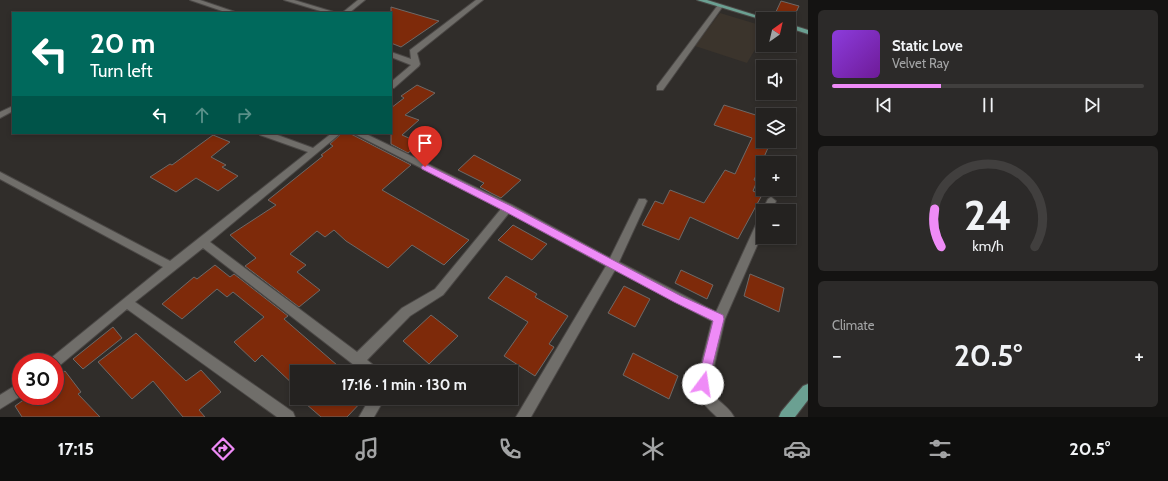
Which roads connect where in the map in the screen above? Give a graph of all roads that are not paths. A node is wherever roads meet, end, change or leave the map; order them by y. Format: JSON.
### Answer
{"nodes":[{"id":1,"x":193,"y":0,"type":"edge"},
{"id":2,"x":287,"y":0,"type":"edge"},
{"id":3,"x":362,"y":0,"type":"edge"},
{"id":4,"x":480,"y":0,"type":"edge"},
{"id":5,"x":700,"y":0,"type":"edge"},
{"id":6,"x":720,"y":6,"type":"junction"},
{"id":7,"x":233,"y":12,"type":"edge"},
{"id":8,"x":330,"y":12,"type":"edge"},
{"id":9,"x":346,"y":12,"type":"edge"},
{"id":10,"x":756,"y":16,"type":"edge"},
{"id":11,"x":796,"y":28,"type":"edge"},
{"id":12,"x":808,"y":32,"type":"edge"},
{"id":13,"x":392,"y":54,"type":"edge"},
{"id":14,"x":416,"y":64,"type":"junction"},
{"id":15,"x":392,"y":85,"type":"edge"},
{"id":16,"x":660,"y":88,"type":"dead end"},
{"id":17,"x":12,"y":109,"type":"edge"},
{"id":18,"x":0,"y":115,"type":"edge"},
{"id":19,"x":266,"y":134,"type":"edge"},
{"id":20,"x":336,"y":134,"type":"edge"},
{"id":21,"x":358,"y":134,"type":"edge"},
{"id":22,"x":314,"y":151,"type":"junction"},
{"id":23,"x":0,"y":175,"type":"edge"},
{"id":24,"x":642,"y":201,"type":"dead end"},
{"id":25,"x":771,"y":201,"type":"dead end"},
{"id":26,"x":770,"y":204,"type":"edge"},
{"id":27,"x":508,"y":208,"type":"junction"},
{"id":28,"x":756,"y":236,"type":"edge"},
{"id":29,"x":203,"y":242,"type":"junction"},
{"id":30,"x":612,"y":265,"type":"junction"},
{"id":31,"x":171,"y":266,"type":"junction"},
{"id":32,"x":128,"y":303,"type":"junction"},
{"id":33,"x":719,"y":319,"type":"junction"},
{"id":34,"x":64,"y":355,"type":"edge"},
{"id":35,"x":358,"y":360,"type":"junction"},
{"id":36,"x":364,"y":365,"type":"edge"},
{"id":37,"x":808,"y":390,"type":"edge"},
{"id":38,"x":12,"y":394,"type":"edge"},
{"id":39,"x":0,"y":403,"type":"edge"},
{"id":40,"x":374,"y":405,"type":"edge"},
{"id":41,"x":288,"y":417,"type":"edge"},
{"id":42,"x":366,"y":417,"type":"edge"},
{"id":43,"x":523,"y":417,"type":"edge"},
{"id":44,"x":727,"y":417,"type":"edge"},
{"id":45,"x":786,"y":417,"type":"edge"}],
"edges":[{"from":1,"to":7,"type":"street"},
{"from":2,"to":8,"type":"street"},
{"from":3,"to":9,"type":"street"},
{"from":4,"to":14,"type":"street"},
{"from":5,"to":6,"type":"main road"},
{"from":6,"to":10,"type":"main road"},
{"from":6,"to":16,"type":"street"},
{"from":11,"to":12,"type":"main road"},
{"from":13,"to":14,"type":"street"},
{"from":14,"to":15,"type":"street"},
{"from":17,"to":18,"type":"street"},
{"from":19,"to":22,"type":"street"},
{"from":20,"to":22,"type":"street"},
{"from":21,"to":27,"type":"street"},
{"from":22,"to":29,"type":"street"},
{"from":23,"to":31,"type":"street"},
{"from":24,"to":30,"type":"street"},
{"from":25,"to":26,"type":"street"},
{"from":27,"to":30,"type":"street"},
{"from":27,"to":35,"type":"street"},
{"from":28,"to":33,"type":"street"},
{"from":29,"to":31,"type":"street"},
{"from":29,"to":35,"type":"street"},
{"from":30,"to":33,"type":"street"},
{"from":30,"to":43,"type":"street"},
{"from":31,"to":32,"type":"street"},
{"from":32,"to":34,"type":"street"},
{"from":32,"to":41,"type":"street"},
{"from":33,"to":44,"type":"street"},
{"from":35,"to":36,"type":"street"},
{"from":37,"to":45,"type":"main road"},
{"from":38,"to":39,"type":"street"},
{"from":40,"to":42,"type":"street"}]}
